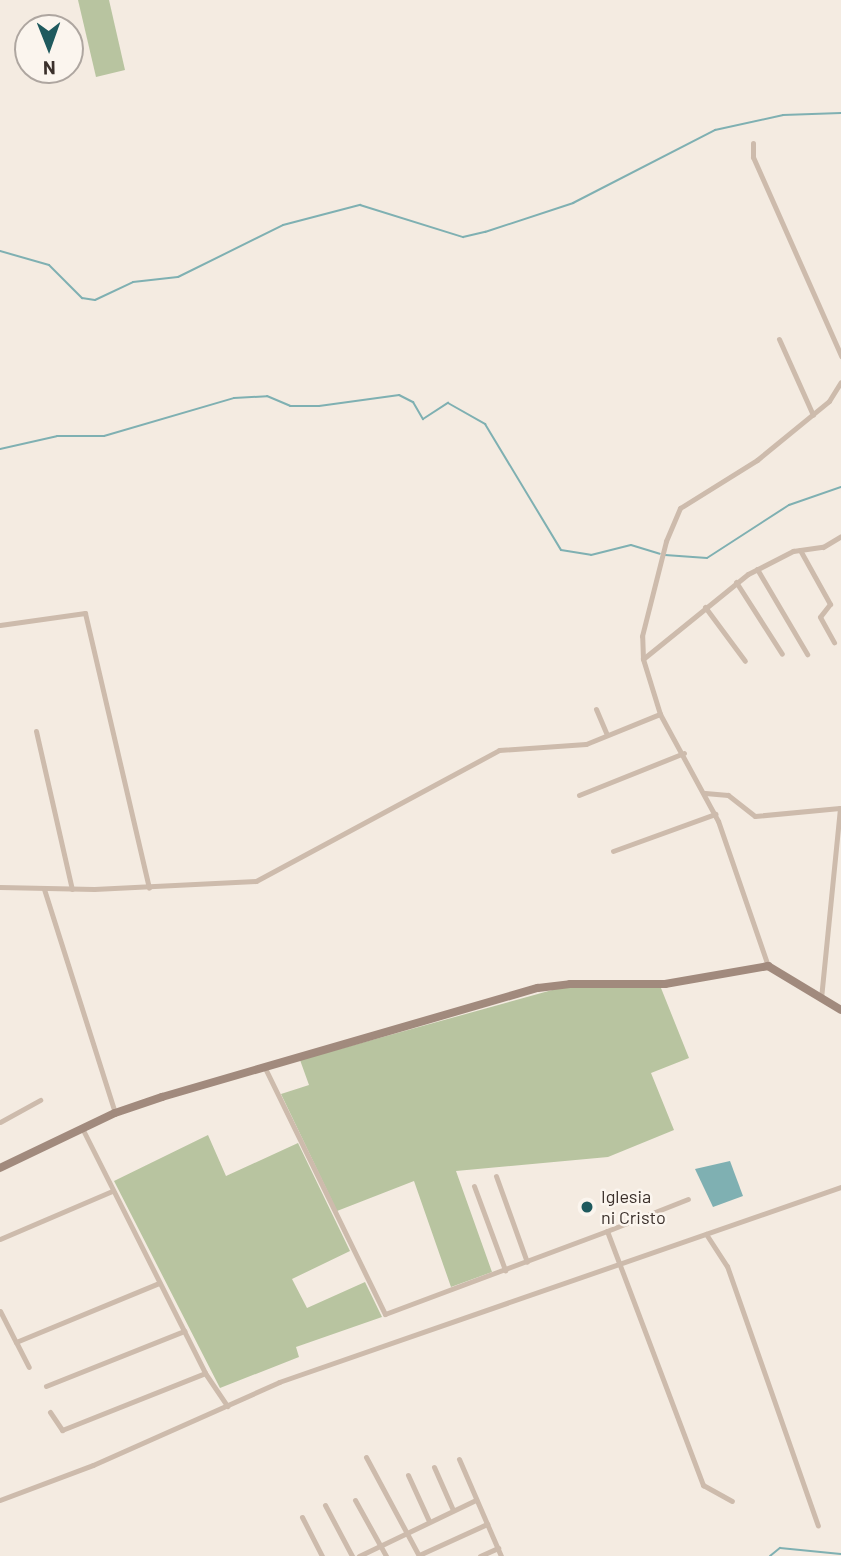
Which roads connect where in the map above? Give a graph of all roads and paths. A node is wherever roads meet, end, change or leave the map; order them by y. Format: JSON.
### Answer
{"nodes":[{"id":1,"x":753,"y":143,"type":"dead end"},
{"id":2,"x":779,"y":340,"type":"dead end"},
{"id":3,"x":841,"y":356,"type":"edge"},
{"id":4,"x":841,"y":382,"type":"edge"},
{"id":5,"x":813,"y":415,"type":"junction"},
{"id":6,"x":841,"y":536,"type":"edge"},
{"id":7,"x":800,"y":550,"type":"junction"},
{"id":8,"x":757,"y":569,"type":"junction"},
{"id":9,"x":736,"y":582,"type":"junction"},
{"id":10,"x":705,"y":607,"type":"junction"},
{"id":11,"x":0,"y":625,"type":"edge"},
{"id":12,"x":834,"y":642,"type":"dead end"},
{"id":13,"x":782,"y":654,"type":"dead end"},
{"id":14,"x":807,"y":654,"type":"dead end"},
{"id":15,"x":643,"y":659,"type":"junction"},
{"id":16,"x":745,"y":661,"type":"dead end"},
{"id":17,"x":596,"y":709,"type":"dead end"},
{"id":18,"x":660,"y":713,"type":"junction"},
{"id":19,"x":36,"y":731,"type":"dead end"},
{"id":20,"x":607,"y":735,"type":"junction"},
{"id":21,"x":684,"y":753,"type":"junction"},
{"id":22,"x":705,"y":793,"type":"junction"},
{"id":23,"x":579,"y":795,"type":"dead end"},
{"id":24,"x":840,"y":808,"type":"edge"},
{"id":25,"x":715,"y":814,"type":"junction"},
{"id":26,"x":613,"y":851,"type":"dead end"},
{"id":27,"x":0,"y":887,"type":"edge"},
{"id":28,"x":149,"y":888,"type":"junction"},
{"id":29,"x":44,"y":889,"type":"junction"},
{"id":30,"x":72,"y":889,"type":"junction"},
{"id":31,"x":768,"y":966,"type":"junction"},
{"id":32,"x":821,"y":998,"type":"junction"},
{"id":33,"x":841,"y":1010,"type":"edge"},
{"id":34,"x":264,"y":1066,"type":"junction"},
{"id":35,"x":40,"y":1100,"type":"dead end"},
{"id":36,"x":116,"y":1113,"type":"junction"},
{"id":37,"x":0,"y":1122,"type":"edge"},
{"id":38,"x":82,"y":1128,"type":"junction"},
{"id":39,"x":0,"y":1168,"type":"edge"},
{"id":40,"x":496,"y":1176,"type":"dead end"},
{"id":41,"x":474,"y":1186,"type":"dead end"},
{"id":42,"x":841,"y":1187,"type":"edge"},
{"id":43,"x":113,"y":1191,"type":"junction"},
{"id":44,"x":688,"y":1199,"type":"dead end"},
{"id":45,"x":607,"y":1231,"type":"junction"},
{"id":46,"x":706,"y":1234,"type":"junction"},
{"id":47,"x":0,"y":1238,"type":"edge"},
{"id":48,"x":527,"y":1262,"type":"junction"},
{"id":49,"x":620,"y":1264,"type":"junction"},
{"id":50,"x":505,"y":1270,"type":"junction"},
{"id":51,"x":159,"y":1283,"type":"junction"},
{"id":52,"x":0,"y":1311,"type":"edge"},
{"id":53,"x":184,"y":1331,"type":"junction"},
{"id":54,"x":16,"y":1342,"type":"junction"},
{"id":55,"x":29,"y":1367,"type":"dead end"},
{"id":56,"x":205,"y":1373,"type":"junction"},
{"id":57,"x":46,"y":1387,"type":"dead end"},
{"id":58,"x":228,"y":1406,"type":"junction"},
{"id":59,"x":50,"y":1412,"type":"dead end"},
{"id":60,"x":366,"y":1457,"type":"dead end"},
{"id":61,"x":459,"y":1460,"type":"dead end"},
{"id":62,"x":434,"y":1467,"type":"dead end"},
{"id":63,"x":408,"y":1475,"type":"dead end"},
{"id":64,"x":0,"y":1500,"type":"edge"},
{"id":65,"x":355,"y":1500,"type":"dead end"},
{"id":66,"x":476,"y":1500,"type":"junction"},
{"id":67,"x":732,"y":1501,"type":"dead end"},
{"id":68,"x":325,"y":1506,"type":"dead end"},
{"id":69,"x":453,"y":1510,"type":"junction"},
{"id":70,"x":302,"y":1517,"type":"dead end"},
{"id":71,"x":429,"y":1521,"type":"junction"},
{"id":72,"x":487,"y":1524,"type":"junction"},
{"id":73,"x":818,"y":1526,"type":"dead end"},
{"id":74,"x":406,"y":1531,"type":"junction"},
{"id":75,"x":380,"y":1544,"type":"junction"},
{"id":76,"x":498,"y":1548,"type":"junction"},
{"id":77,"x":419,"y":1555,"type":"edge"},
{"id":78,"x":322,"y":1556,"type":"edge"},
{"id":79,"x":352,"y":1556,"type":"edge"},
{"id":80,"x":359,"y":1556,"type":"edge"},
{"id":81,"x":386,"y":1556,"type":"edge"},
{"id":82,"x":480,"y":1556,"type":"edge"},
{"id":83,"x":501,"y":1556,"type":"edge"}],
"edges":[{"from":1,"to":3,"type":"street"},
{"from":2,"to":5,"type":"street"},
{"from":4,"to":5,"type":"street"},
{"from":5,"to":15,"type":"street"},
{"from":6,"to":7,"type":"street"},
{"from":7,"to":8,"type":"street"},
{"from":7,"to":12,"type":"street"},
{"from":8,"to":9,"type":"street"},
{"from":8,"to":14,"type":"street"},
{"from":9,"to":10,"type":"street"},
{"from":9,"to":13,"type":"street"},
{"from":10,"to":15,"type":"street"},
{"from":10,"to":16,"type":"street"},
{"from":11,"to":28,"type":"street"},
{"from":15,"to":18,"type":"street"},
{"from":17,"to":20,"type":"street"},
{"from":18,"to":20,"type":"street"},
{"from":18,"to":21,"type":"street"},
{"from":19,"to":30,"type":"street"},
{"from":20,"to":28,"type":"street"},
{"from":21,"to":22,"type":"street"},
{"from":21,"to":23,"type":"street"},
{"from":22,"to":24,"type":"street"},
{"from":22,"to":25,"type":"street"},
{"from":24,"to":32,"type":"street"},
{"from":25,"to":26,"type":"street"},
{"from":25,"to":31,"type":"street"},
{"from":27,"to":29,"type":"street"},
{"from":28,"to":30,"type":"street"},
{"from":29,"to":30,"type":"street"},
{"from":29,"to":36,"type":"street"},
{"from":31,"to":32,"type":"street"},
{"from":31,"to":34,"type":"street"},
{"from":32,"to":33,"type":"street"},
{"from":34,"to":36,"type":"street"},
{"from":34,"to":50,"type":"street"},
{"from":35,"to":37,"type":"street"},
{"from":36,"to":38,"type":"street"},
{"from":38,"to":39,"type":"street"},
{"from":38,"to":43,"type":"street"},
{"from":40,"to":48,"type":"street"},
{"from":41,"to":50,"type":"street"},
{"from":42,"to":46,"type":"street"},
{"from":43,"to":47,"type":"street"},
{"from":43,"to":51,"type":"street"},
{"from":44,"to":45,"type":"street"},
{"from":45,"to":48,"type":"street"},
{"from":45,"to":49,"type":"street"},
{"from":46,"to":49,"type":"street"},
{"from":46,"to":73,"type":"street"},
{"from":48,"to":50,"type":"street"},
{"from":49,"to":58,"type":"street"},
{"from":49,"to":67,"type":"street"},
{"from":51,"to":53,"type":"street"},
{"from":51,"to":54,"type":"street"},
{"from":52,"to":54,"type":"street"},
{"from":53,"to":56,"type":"street"},
{"from":53,"to":57,"type":"street"},
{"from":54,"to":55,"type":"street"},
{"from":56,"to":58,"type":"street"},
{"from":56,"to":59,"type":"street"},
{"from":58,"to":64,"type":"street"},
{"from":60,"to":74,"type":"street"},
{"from":61,"to":66,"type":"street"},
{"from":62,"to":69,"type":"street"},
{"from":63,"to":71,"type":"street"},
{"from":65,"to":75,"type":"street"},
{"from":66,"to":69,"type":"street"},
{"from":66,"to":72,"type":"street"},
{"from":68,"to":79,"type":"street"},
{"from":69,"to":71,"type":"street"},
{"from":70,"to":78,"type":"street"},
{"from":71,"to":74,"type":"street"},
{"from":72,"to":76,"type":"street"},
{"from":72,"to":77,"type":"street"},
{"from":74,"to":75,"type":"street"},
{"from":74,"to":77,"type":"street"},
{"from":75,"to":80,"type":"street"},
{"from":75,"to":81,"type":"street"},
{"from":76,"to":82,"type":"street"},
{"from":76,"to":83,"type":"street"}]}
